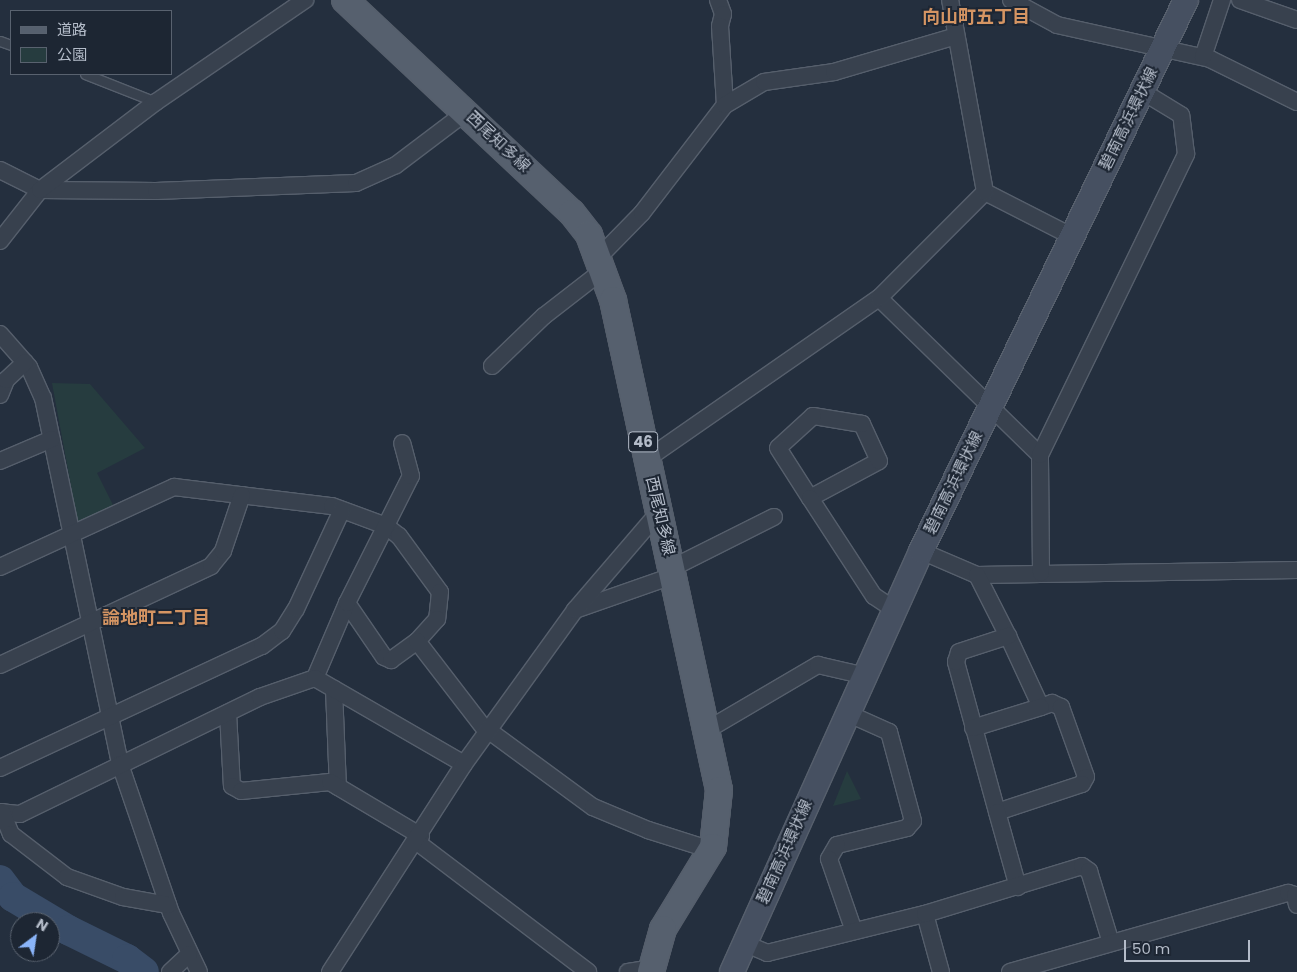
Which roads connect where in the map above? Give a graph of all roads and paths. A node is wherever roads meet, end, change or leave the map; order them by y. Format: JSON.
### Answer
{"nodes":[{"id":1,"x":305,"y":0,"type":"edge"},
{"id":2,"x":345,"y":0,"type":"edge"},
{"id":3,"x":718,"y":0,"type":"edge"},
{"id":4,"x":950,"y":0,"type":"edge"},
{"id":5,"x":1011,"y":0,"type":"edge"},
{"id":6,"x":1186,"y":0,"type":"edge"},
{"id":7,"x":1222,"y":0,"type":"edge"},
{"id":8,"x":1240,"y":0,"type":"edge"},
{"id":9,"x":1297,"y":20,"type":"edge"},
{"id":10,"x":956,"y":36,"type":"junction"},
{"id":11,"x":1164,"y":46,"type":"junction"},
{"id":12,"x":1203,"y":57,"type":"junction"},
{"id":13,"x":87,"y":75,"type":"edge"},
{"id":14,"x":1143,"y":92,"type":"junction"},
{"id":15,"x":156,"y":102,"type":"junction"},
{"id":16,"x":1297,"y":102,"type":"edge"},
{"id":17,"x":725,"y":105,"type":"junction"},
{"id":18,"x":466,"y":112,"type":"junction"},
{"id":19,"x":0,"y":170,"type":"edge"},
{"id":20,"x":40,"y":190,"type":"junction"},
{"id":21,"x":985,"y":192,"type":"junction"},
{"id":22,"x":1073,"y":237,"type":"junction"},
{"id":23,"x":0,"y":241,"type":"edge"},
{"id":24,"x":600,"y":265,"type":"junction"},
{"id":25,"x":879,"y":298,"type":"junction"},
{"id":26,"x":0,"y":334,"type":"edge"},
{"id":27,"x":24,"y":362,"type":"junction"},
{"id":28,"x":492,"y":366,"type":"dead end"},
{"id":29,"x":0,"y":395,"type":"edge"},
{"id":30,"x":990,"y":408,"type":"junction"},
{"id":31,"x":52,"y":439,"type":"junction"},
{"id":32,"x":402,"y":444,"type":"dead end"},
{"id":33,"x":1040,"y":455,"type":"junction"},
{"id":34,"x":647,"y":459,"type":"junction"},
{"id":35,"x":0,"y":461,"type":"edge"},
{"id":36,"x":242,"y":495,"type":"junction"},
{"id":37,"x":810,"y":498,"type":"junction"},
{"id":38,"x":342,"y":510,"type":"junction"},
{"id":39,"x":659,"y":512,"type":"junction"},
{"id":40,"x":774,"y":517,"type":"dead end"},
{"id":41,"x":386,"y":526,"type":"junction"},
{"id":42,"x":73,"y":534,"type":"junction"},
{"id":43,"x":921,"y":551,"type":"junction"},
{"id":44,"x":0,"y":567,"type":"edge"},
{"id":45,"x":1297,"y":570,"type":"edge"},
{"id":46,"x":674,"y":571,"type":"junction"},
{"id":47,"x":1041,"y":573,"type":"junction"},
{"id":48,"x":977,"y":575,"type":"junction"},
{"id":49,"x":347,"y":604,"type":"junction"},
{"id":50,"x":575,"y":610,"type":"junction"},
{"id":51,"x":895,"y":610,"type":"junction"},
{"id":52,"x":90,"y":624,"type":"junction"},
{"id":53,"x":1008,"y":636,"type":"junction"},
{"id":54,"x":417,"y":641,"type":"junction"},
{"id":55,"x":0,"y":664,"type":"edge"},
{"id":56,"x":866,"y":676,"type":"junction"},
{"id":57,"x":315,"y":678,"type":"junction"},
{"id":58,"x":334,"y":688,"type":"junction"},
{"id":59,"x":1041,"y":707,"type":"junction"},
{"id":60,"x":228,"y":713,"type":"junction"},
{"id":61,"x":849,"y":714,"type":"junction"},
{"id":62,"x":112,"y":715,"type":"junction"},
{"id":63,"x":973,"y":728,"type":"junction"},
{"id":64,"x":707,"y":730,"type":"junction"},
{"id":65,"x":487,"y":731,"type":"junction"},
{"id":66,"x":120,"y":764,"type":"junction"},
{"id":67,"x":464,"y":764,"type":"junction"},
{"id":68,"x":0,"y":768,"type":"edge"},
{"id":69,"x":338,"y":787,"type":"junction"},
{"id":70,"x":1,"y":812,"type":"edge"},
{"id":71,"x":997,"y":812,"type":"junction"},
{"id":72,"x":419,"y":839,"type":"junction"},
{"id":73,"x":712,"y":850,"type":"junction"},
{"id":74,"x":1018,"y":887,"type":"junction"},
{"id":75,"x":168,"y":905,"type":"junction"},
{"id":76,"x":1297,"y":905,"type":"edge"},
{"id":77,"x":925,"y":914,"type":"junction"},
{"id":78,"x":854,"y":930,"type":"junction"},
{"id":79,"x":1111,"y":943,"type":"junction"},
{"id":80,"x":746,"y":944,"type":"junction"},
{"id":81,"x":189,"y":954,"type":"junction"},
{"id":82,"x":1036,"y":968,"type":"edge"},
{"id":83,"x":643,"y":971,"type":"edge"},
{"id":84,"x":170,"y":972,"type":"edge"},
{"id":85,"x":199,"y":972,"type":"edge"},
{"id":86,"x":330,"y":972,"type":"edge"},
{"id":87,"x":588,"y":972,"type":"edge"},
{"id":88,"x":732,"y":972,"type":"edge"},
{"id":89,"x":941,"y":972,"type":"edge"},
{"id":90,"x":1010,"y":972,"type":"edge"}],
"edges":[{"from":1,"to":15,"type":"street"},
{"from":2,"to":18,"type":"main road","name":"西尾知多線","number":"46"},
{"from":3,"to":17,"type":"street"},
{"from":4,"to":10,"type":"street"},
{"from":5,"to":11,"type":"street"},
{"from":6,"to":11,"type":"main road","name":"碧南高浜環状線"},
{"from":7,"to":12,"type":"street"},
{"from":8,"to":9,"type":"street"},
{"from":10,"to":17,"type":"street"},
{"from":10,"to":21,"type":"street"},
{"from":11,"to":12,"type":"street"},
{"from":11,"to":14,"type":"main road","name":"碧南高浜環状線"},
{"from":12,"to":16,"type":"street"},
{"from":13,"to":15,"type":"lane"},
{"from":14,"to":22,"type":"main road","name":"碧南高浜環状線"},
{"from":14,"to":33,"type":"street"},
{"from":15,"to":20,"type":"street"},
{"from":17,"to":24,"type":"street"},
{"from":18,"to":20,"type":"street"},
{"from":18,"to":24,"type":"main road","name":"西尾知多線","number":"46"},
{"from":19,"to":20,"type":"street"},
{"from":20,"to":23,"type":"street"},
{"from":21,"to":22,"type":"street"},
{"from":21,"to":25,"type":"street"},
{"from":22,"to":30,"type":"main road","name":"碧南高浜環状線"},
{"from":24,"to":28,"type":"street"},
{"from":24,"to":34,"type":"main road","name":"西尾知多線","number":"46"},
{"from":25,"to":30,"type":"street"},
{"from":25,"to":34,"type":"street"},
{"from":26,"to":27,"type":"street"},
{"from":27,"to":29,"type":"street"},
{"from":27,"to":31,"type":"street"},
{"from":30,"to":33,"type":"street"},
{"from":30,"to":43,"type":"main road","name":"碧南高浜環状線"},
{"from":31,"to":35,"type":"street"},
{"from":31,"to":42,"type":"street"},
{"from":32,"to":41,"type":"street"},
{"from":33,"to":47,"type":"street"},
{"from":34,"to":39,"type":"main road","name":"西尾知多線","number":"46"},
{"from":36,"to":38,"type":"street"},
{"from":36,"to":42,"type":"street"},
{"from":36,"to":52,"type":"street"},
{"from":37,"to":37,"type":"street"},
{"from":37,"to":51,"type":"street"},
{"from":38,"to":41,"type":"street"},
{"from":38,"to":62,"type":"street"},
{"from":39,"to":46,"type":"main road","name":"西尾知多線","number":"46"},
{"from":39,"to":50,"type":"street"},
{"from":40,"to":46,"type":"street"},
{"from":41,"to":49,"type":"street"},
{"from":41,"to":54,"type":"street"},
{"from":42,"to":44,"type":"street"},
{"from":42,"to":52,"type":"street"},
{"from":43,"to":48,"type":"street"},
{"from":43,"to":51,"type":"main road","name":"碧南高浜環状線"},
{"from":45,"to":47,"type":"street"},
{"from":46,"to":50,"type":"street"},
{"from":46,"to":64,"type":"main road","name":"西尾知多線","number":"46"},
{"from":47,"to":48,"type":"street"},
{"from":48,"to":53,"type":"street"},
{"from":49,"to":54,"type":"street"},
{"from":49,"to":57,"type":"street"},
{"from":50,"to":65,"type":"street"},
{"from":51,"to":56,"type":"main road","name":"碧南高浜環状線"},
{"from":52,"to":55,"type":"street"},
{"from":52,"to":62,"type":"street"},
{"from":53,"to":59,"type":"street"},
{"from":53,"to":63,"type":"street"},
{"from":54,"to":65,"type":"street"},
{"from":56,"to":61,"type":"main road","name":"碧南高浜環状線"},
{"from":56,"to":64,"type":"street"},
{"from":57,"to":58,"type":"street"},
{"from":57,"to":60,"type":"street"},
{"from":58,"to":67,"type":"street"},
{"from":58,"to":69,"type":"street"},
{"from":59,"to":63,"type":"street"},
{"from":59,"to":71,"type":"street"},
{"from":60,"to":66,"type":"street"},
{"from":60,"to":69,"type":"street"},
{"from":61,"to":78,"type":"street"},
{"from":61,"to":80,"type":"main road","name":"碧南高浜環状線"},
{"from":62,"to":66,"type":"street"},
{"from":62,"to":68,"type":"street"},
{"from":63,"to":71,"type":"street"},
{"from":64,"to":73,"type":"main road","name":"西尾知多線","number":"46"},
{"from":65,"to":67,"type":"street"},
{"from":65,"to":73,"type":"street"},
{"from":66,"to":70,"type":"street"},
{"from":66,"to":75,"type":"street"},
{"from":67,"to":72,"type":"street"},
{"from":69,"to":72,"type":"street"},
{"from":70,"to":75,"type":"street"},
{"from":71,"to":74,"type":"street"},
{"from":72,"to":86,"type":"street"},
{"from":72,"to":87,"type":"street"},
{"from":73,"to":83,"type":"main road","name":"西尾知多線","number":"46"},
{"from":74,"to":77,"type":"street"},
{"from":74,"to":79,"type":"street"},
{"from":75,"to":81,"type":"street"},
{"from":76,"to":79,"type":"street"},
{"from":77,"to":78,"type":"street"},
{"from":77,"to":89,"type":"street"},
{"from":78,"to":80,"type":"street"},
{"from":79,"to":82,"type":"street"},
{"from":80,"to":88,"type":"main road","name":"碧南高浜環状線"},
{"from":81,"to":84,"type":"street"},
{"from":81,"to":85,"type":"street"},
{"from":82,"to":90,"type":"street"}]}
